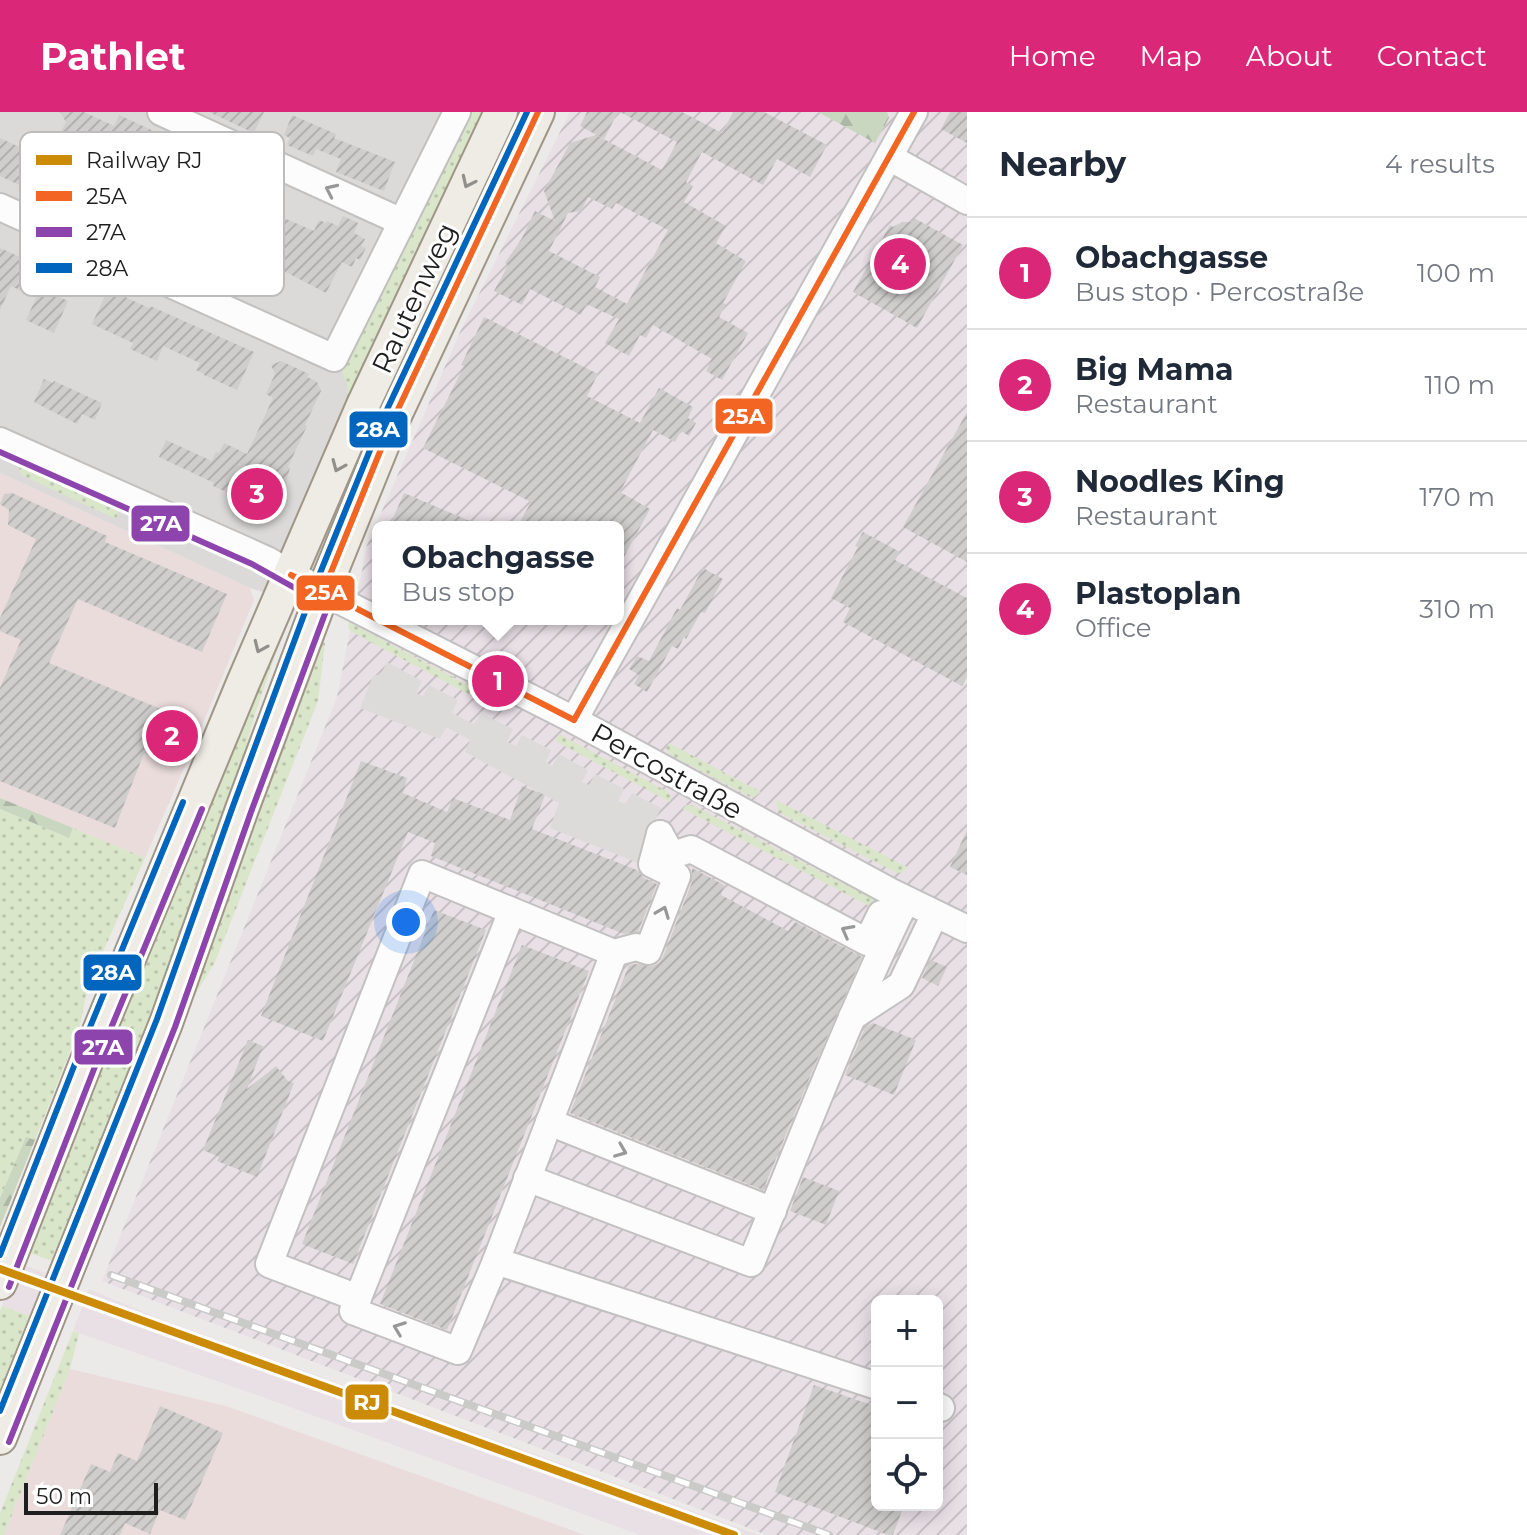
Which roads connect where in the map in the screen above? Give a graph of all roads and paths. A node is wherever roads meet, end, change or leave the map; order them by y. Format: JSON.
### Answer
{"nodes":[{"id":1,"x":161,"y":112,"type":"edge"},
{"id":2,"x":457,"y":112,"type":"edge"},
{"id":3,"x":501,"y":112,"type":"edge"},
{"id":4,"x":538,"y":112,"type":"edge"},
{"id":5,"x":914,"y":112,"type":"edge"},
{"id":6,"x":205,"y":132,"type":"edge"},
{"id":7,"x":889,"y":157,"type":"junction"},
{"id":8,"x":284,"y":168,"type":"edge"},
{"id":9,"x":967,"y":201,"type":"edge"},
{"id":10,"x":0,"y":207,"type":"edge"},
{"id":11,"x":20,"y":216,"type":"edge"},
{"id":12,"x":402,"y":222,"type":"junction"},
{"id":13,"x":197,"y":296,"type":"edge"},
{"id":14,"x":0,"y":441,"type":"edge"},
{"id":15,"x":291,"y":575,"type":"junction"},
{"id":16,"x":323,"y":592,"type":"junction"},
{"id":17,"x":372,"y":617,"type":"edge"},
{"id":18,"x":388,"y":625,"type":"edge"},
{"id":19,"x":574,"y":720,"type":"junction"},
{"id":20,"x":898,"y":896,"type":"junction"},
{"id":21,"x":512,"y":911,"type":"junction"},
{"id":22,"x":935,"y":914,"type":"junction"},
{"id":23,"x":967,"y":929,"type":"edge"},
{"id":24,"x":614,"y":953,"type":"junction"},
{"id":25,"x":852,"y":1017,"type":"junction"},
{"id":26,"x":549,"y":1122,"type":"junction"},
{"id":27,"x":527,"y":1178,"type":"junction"},
{"id":28,"x":773,"y":1211,"type":"junction"},
{"id":29,"x":496,"y":1261,"type":"junction"},
{"id":30,"x":0,"y":1283,"type":"edge"},
{"id":31,"x":358,"y":1298,"type":"junction"},
{"id":32,"x":871,"y":1384,"type":"edge"},
{"id":33,"x":0,"y":1438,"type":"edge"}],
"edges":[{"from":6,"to":1,"type":"street","one_way":true},
{"from":2,"to":12,"type":"street","name":"Rautenweg"},
{"from":3,"to":15,"type":"main road","name":"Rautenweg","one_way":true},
{"from":4,"to":16,"type":"main road","name":"Rautenweg"},
{"from":5,"to":7,"type":"street"},
{"from":7,"to":9,"type":"street"},
{"from":7,"to":19,"type":"street"},
{"from":12,"to":8,"type":"street","one_way":true},
{"from":10,"to":11,"type":"street","name":"Rautenweg"},
{"from":12,"to":13,"type":"street","name":"Rautenweg"},
{"from":14,"to":15,"type":"street","name":"Percostraße"},
{"from":15,"to":16,"type":"street","name":"Percostraße"},
{"from":15,"to":30,"type":"main road","name":"Rautenweg","one_way":true},
{"from":16,"to":17,"type":"street","name":"Percostraße"},
{"from":16,"to":33,"type":"main road","name":"Rautenweg"},
{"from":18,"to":19,"type":"street","name":"Percostraße"},
{"from":19,"to":20,"type":"street","name":"Percostraße"},
{"from":20,"to":22,"type":"street","name":"Percostraße"},
{"from":20,"to":24,"type":"street"},
{"from":20,"to":25,"type":"street"},
{"from":21,"to":24,"type":"street"},
{"from":21,"to":31,"type":"street"},
{"from":21,"to":31,"type":"street"},
{"from":22,"to":23,"type":"street","name":"Percostraße"},
{"from":22,"to":25,"type":"street"},
{"from":24,"to":26,"type":"street"},
{"from":25,"to":28,"type":"street"},
{"from":26,"to":27,"type":"street"},
{"from":26,"to":28,"type":"street","one_way":true},
{"from":27,"to":28,"type":"street"},
{"from":27,"to":29,"type":"street"},
{"from":29,"to":31,"type":"street","one_way":true},
{"from":29,"to":32,"type":"street"}]}
